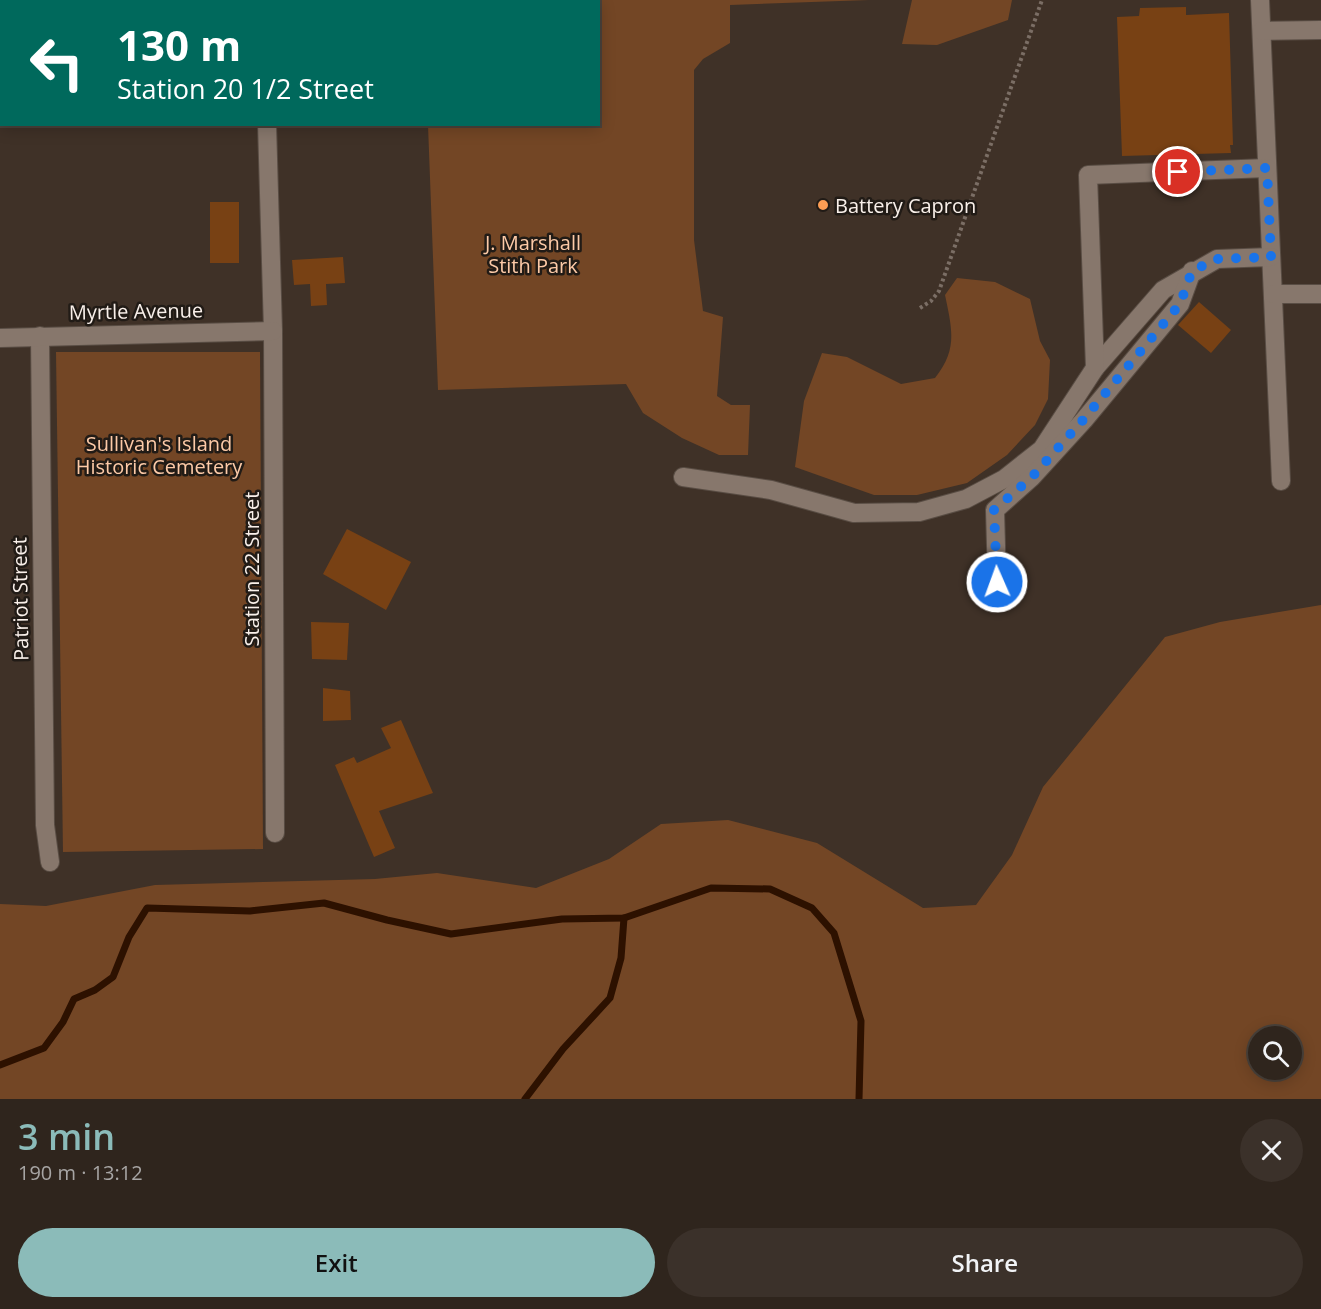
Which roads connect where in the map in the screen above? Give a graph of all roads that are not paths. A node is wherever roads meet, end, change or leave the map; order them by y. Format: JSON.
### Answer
{"nodes":[{"id":1,"x":1260,"y":0,"type":"edge"},
{"id":2,"x":1321,"y":30,"type":"edge"},
{"id":3,"x":1262,"y":31,"type":"junction"},
{"id":4,"x":267,"y":126,"type":"edge"},
{"id":5,"x":1267,"y":168,"type":"junction"},
{"id":6,"x":1271,"y":257,"type":"junction"},
{"id":7,"x":1192,"y":271,"type":"junction"},
{"id":8,"x":1273,"y":294,"type":"junction"},
{"id":9,"x":1321,"y":294,"type":"edge"},
{"id":10,"x":273,"y":331,"type":"junction"},
{"id":11,"x":40,"y":336,"type":"junction"},
{"id":12,"x":0,"y":338,"type":"edge"},
{"id":13,"x":1095,"y":368,"type":"junction"},
{"id":14,"x":683,"y":477,"type":"dead end"},
{"id":15,"x":1281,"y":481,"type":"dead end"},
{"id":16,"x":997,"y":582,"type":"dead end"},
{"id":17,"x":274,"y":833,"type":"dead end"},
{"id":18,"x":50,"y":862,"type":"dead end"}],
"edges":[{"from":1,"to":3,"type":"street"},
{"from":2,"to":3,"type":"street"},
{"from":3,"to":5,"type":"street"},
{"from":4,"to":10,"type":"street","name":"Station 22 Street"},
{"from":5,"to":6,"type":"street"},
{"from":5,"to":13,"type":"street"},
{"from":6,"to":7,"type":"street"},
{"from":6,"to":8,"type":"street"},
{"from":7,"to":13,"type":"street"},
{"from":7,"to":16,"type":"street"},
{"from":8,"to":9,"type":"street"},
{"from":8,"to":15,"type":"street"},
{"from":10,"to":11,"type":"street","name":"Myrtle Avenue"},
{"from":10,"to":17,"type":"street","name":"Station 22 Street"},
{"from":11,"to":12,"type":"street","name":"Myrtle Avenue"},
{"from":11,"to":18,"type":"street","name":"Patriot Street"},
{"from":13,"to":14,"type":"street"}]}
